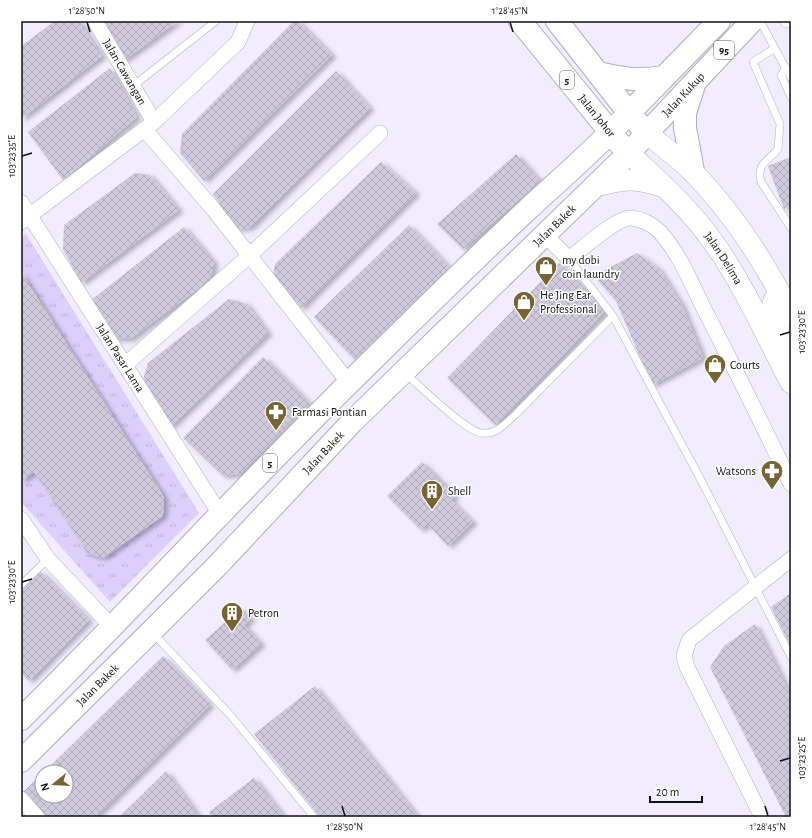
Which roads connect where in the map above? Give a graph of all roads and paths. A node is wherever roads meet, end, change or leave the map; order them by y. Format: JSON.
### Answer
{"nodes":[{"id":1,"x":95,"y":21,"type":"edge"},
{"id":2,"x":216,"y":21,"type":"edge"},
{"id":3,"x":247,"y":21,"type":"edge"},
{"id":4,"x":520,"y":21,"type":"edge"},
{"id":5,"x":557,"y":21,"type":"edge"},
{"id":6,"x":719,"y":21,"type":"edge"},
{"id":7,"x":752,"y":21,"type":"edge"},
{"id":8,"x":760,"y":21,"type":"edge"},
{"id":9,"x":783,"y":21,"type":"edge"},
{"id":10,"x":791,"y":24,"type":"edge"},
{"id":11,"x":775,"y":48,"type":"junction"},
{"id":12,"x":786,"y":67,"type":"junction"},
{"id":13,"x":598,"y":73,"type":"junction"},
{"id":14,"x":664,"y":77,"type":"junction"},
{"id":15,"x":697,"y":78,"type":"junction"},
{"id":16,"x":791,"y":78,"type":"edge"},
{"id":17,"x":133,"y":86,"type":"junction"},
{"id":18,"x":791,"y":97,"type":"edge"},
{"id":19,"x":629,"y":113,"type":"junction"},
{"id":20,"x":150,"y":126,"type":"junction"},
{"id":21,"x":380,"y":133,"type":"dead end"},
{"id":22,"x":610,"y":133,"type":"junction"},
{"id":23,"x":647,"y":133,"type":"junction"},
{"id":24,"x":629,"y":153,"type":"junction"},
{"id":25,"x":693,"y":171,"type":"junction"},
{"id":26,"x":594,"y":186,"type":"junction"},
{"id":27,"x":664,"y":187,"type":"junction"},
{"id":28,"x":21,"y":202,"type":"edge"},
{"id":29,"x":788,"y":218,"type":"edge"},
{"id":30,"x":25,"y":219,"type":"edge"},
{"id":31,"x":791,"y":228,"type":"edge"},
{"id":32,"x":544,"y":234,"type":"junction"},
{"id":33,"x":249,"y":256,"type":"junction"},
{"id":34,"x":569,"y":259,"type":"junction"},
{"id":35,"x":786,"y":292,"type":"edge"},
{"id":36,"x":791,"y":314,"type":"edge"},
{"id":37,"x":613,"y":316,"type":"junction"},
{"id":38,"x":126,"y":364,"type":"junction"},
{"id":39,"x":403,"y":372,"type":"junction"},
{"id":40,"x":791,"y":373,"type":"edge"},
{"id":41,"x":349,"y":383,"type":"junction"},
{"id":42,"x":791,"y":383,"type":"edge"},
{"id":43,"x":791,"y":484,"type":"edge"},
{"id":44,"x":220,"y":514,"type":"junction"},
{"id":45,"x":21,"y":519,"type":"edge"},
{"id":46,"x":48,"y":559,"type":"junction"},
{"id":47,"x":791,"y":559,"type":"edge"},
{"id":48,"x":21,"y":584,"type":"edge"},
{"id":49,"x":755,"y":586,"type":"junction"},
{"id":50,"x":113,"y":628,"type":"junction"},
{"id":51,"x":151,"y":631,"type":"junction"},
{"id":52,"x":791,"y":657,"type":"edge"},
{"id":53,"x":21,"y":719,"type":"edge"},
{"id":54,"x":21,"y":761,"type":"edge"},
{"id":55,"x":21,"y":799,"type":"edge"},
{"id":56,"x":38,"y":817,"type":"edge"},
{"id":57,"x":314,"y":817,"type":"edge"},
{"id":58,"x":762,"y":817,"type":"edge"}],
"edges":[{"from":1,"to":17,"type":"street","name":"Jalan Cawangan"},
{"from":2,"to":17,"type":"lane"},
{"from":3,"to":20,"type":"street"},
{"from":4,"to":22,"type":"main road","name":"Jalan Johor","number":"5"},
{"from":5,"to":13,"type":"main road","number":"5"},
{"from":6,"to":14,"type":"main road","name":"Jalan Kukup","number":"95"},
{"from":7,"to":15,"type":"main road","name":"Jalan Kukup","number":"95"},
{"from":8,"to":11,"type":"lane"},
{"from":9,"to":10,"type":"lane"},
{"from":11,"to":12,"type":"lane"},
{"from":11,"to":29,"type":"lane"},
{"from":12,"to":16,"type":"lane"},
{"from":12,"to":18,"type":"lane"},
{"from":13,"to":14,"type":"main road"},
{"from":13,"to":19,"type":"main road","number":"5"},
{"from":14,"to":19,"type":"main road","name":"Jalan Kukup","number":"95"},
{"from":15,"to":23,"type":"main road","name":"Jalan Kukup","number":"95"},
{"from":15,"to":25,"type":"main road"},
{"from":17,"to":20,"type":"street","name":"Jalan Cawangan"},
{"from":19,"to":22,"type":"main road","number":"5"},
{"from":19,"to":23,"type":"main road","number":"5"},
{"from":20,"to":30,"type":"street"},
{"from":20,"to":33,"type":"street","name":"Jalan Cawangan"},
{"from":21,"to":33,"type":"street"},
{"from":22,"to":24,"type":"main road","name":"Jalan Johor","number":"5"},
{"from":22,"to":41,"type":"main road","number":"5"},
{"from":23,"to":24,"type":"main road","name":"Jalan Bakek"},
{"from":23,"to":25,"type":"street"},
{"from":24,"to":26,"type":"main road","name":"Jalan Bakek"},
{"from":24,"to":27,"type":"street","name":"Jalan Delima"},
{"from":25,"to":35,"type":"street"},
{"from":26,"to":27,"type":"street"},
{"from":26,"to":32,"type":"main road","name":"Jalan Bakek"},
{"from":27,"to":42,"type":"street","name":"Jalan Delima"},
{"from":28,"to":30,"type":"street","name":"Jalan Pasar Lama"},
{"from":29,"to":31,"type":"lane"},
{"from":30,"to":38,"type":"street","name":"Jalan Pasar Lama"},
{"from":32,"to":34,"type":"street"},
{"from":32,"to":39,"type":"main road","name":"Jalan Bakek"},
{"from":33,"to":38,"type":"street"},
{"from":33,"to":41,"type":"street","name":"Jalan Cawangan"},
{"from":34,"to":37,"type":"lane"},
{"from":34,"to":43,"type":"street"},
{"from":35,"to":36,"type":"street"},
{"from":35,"to":40,"type":"street"},
{"from":37,"to":39,"type":"lane"},
{"from":37,"to":49,"type":"lane"},
{"from":38,"to":44,"type":"street","name":"Jalan Pasar Lama"},
{"from":39,"to":51,"type":"main road","name":"Jalan Bakek"},
{"from":41,"to":44,"type":"main road","number":"5"},
{"from":44,"to":50,"type":"main road","number":"5"},
{"from":45,"to":46,"type":"street"},
{"from":46,"to":48,"type":"lane"},
{"from":46,"to":50,"type":"street"},
{"from":47,"to":49,"type":"street"},
{"from":49,"to":52,"type":"lane"},
{"from":49,"to":58,"type":"street"},
{"from":50,"to":53,"type":"main road","number":"5"},
{"from":51,"to":54,"type":"main road","name":"Jalan Bakek"},
{"from":51,"to":57,"type":"lane"},
{"from":55,"to":56,"type":"street"}]}
